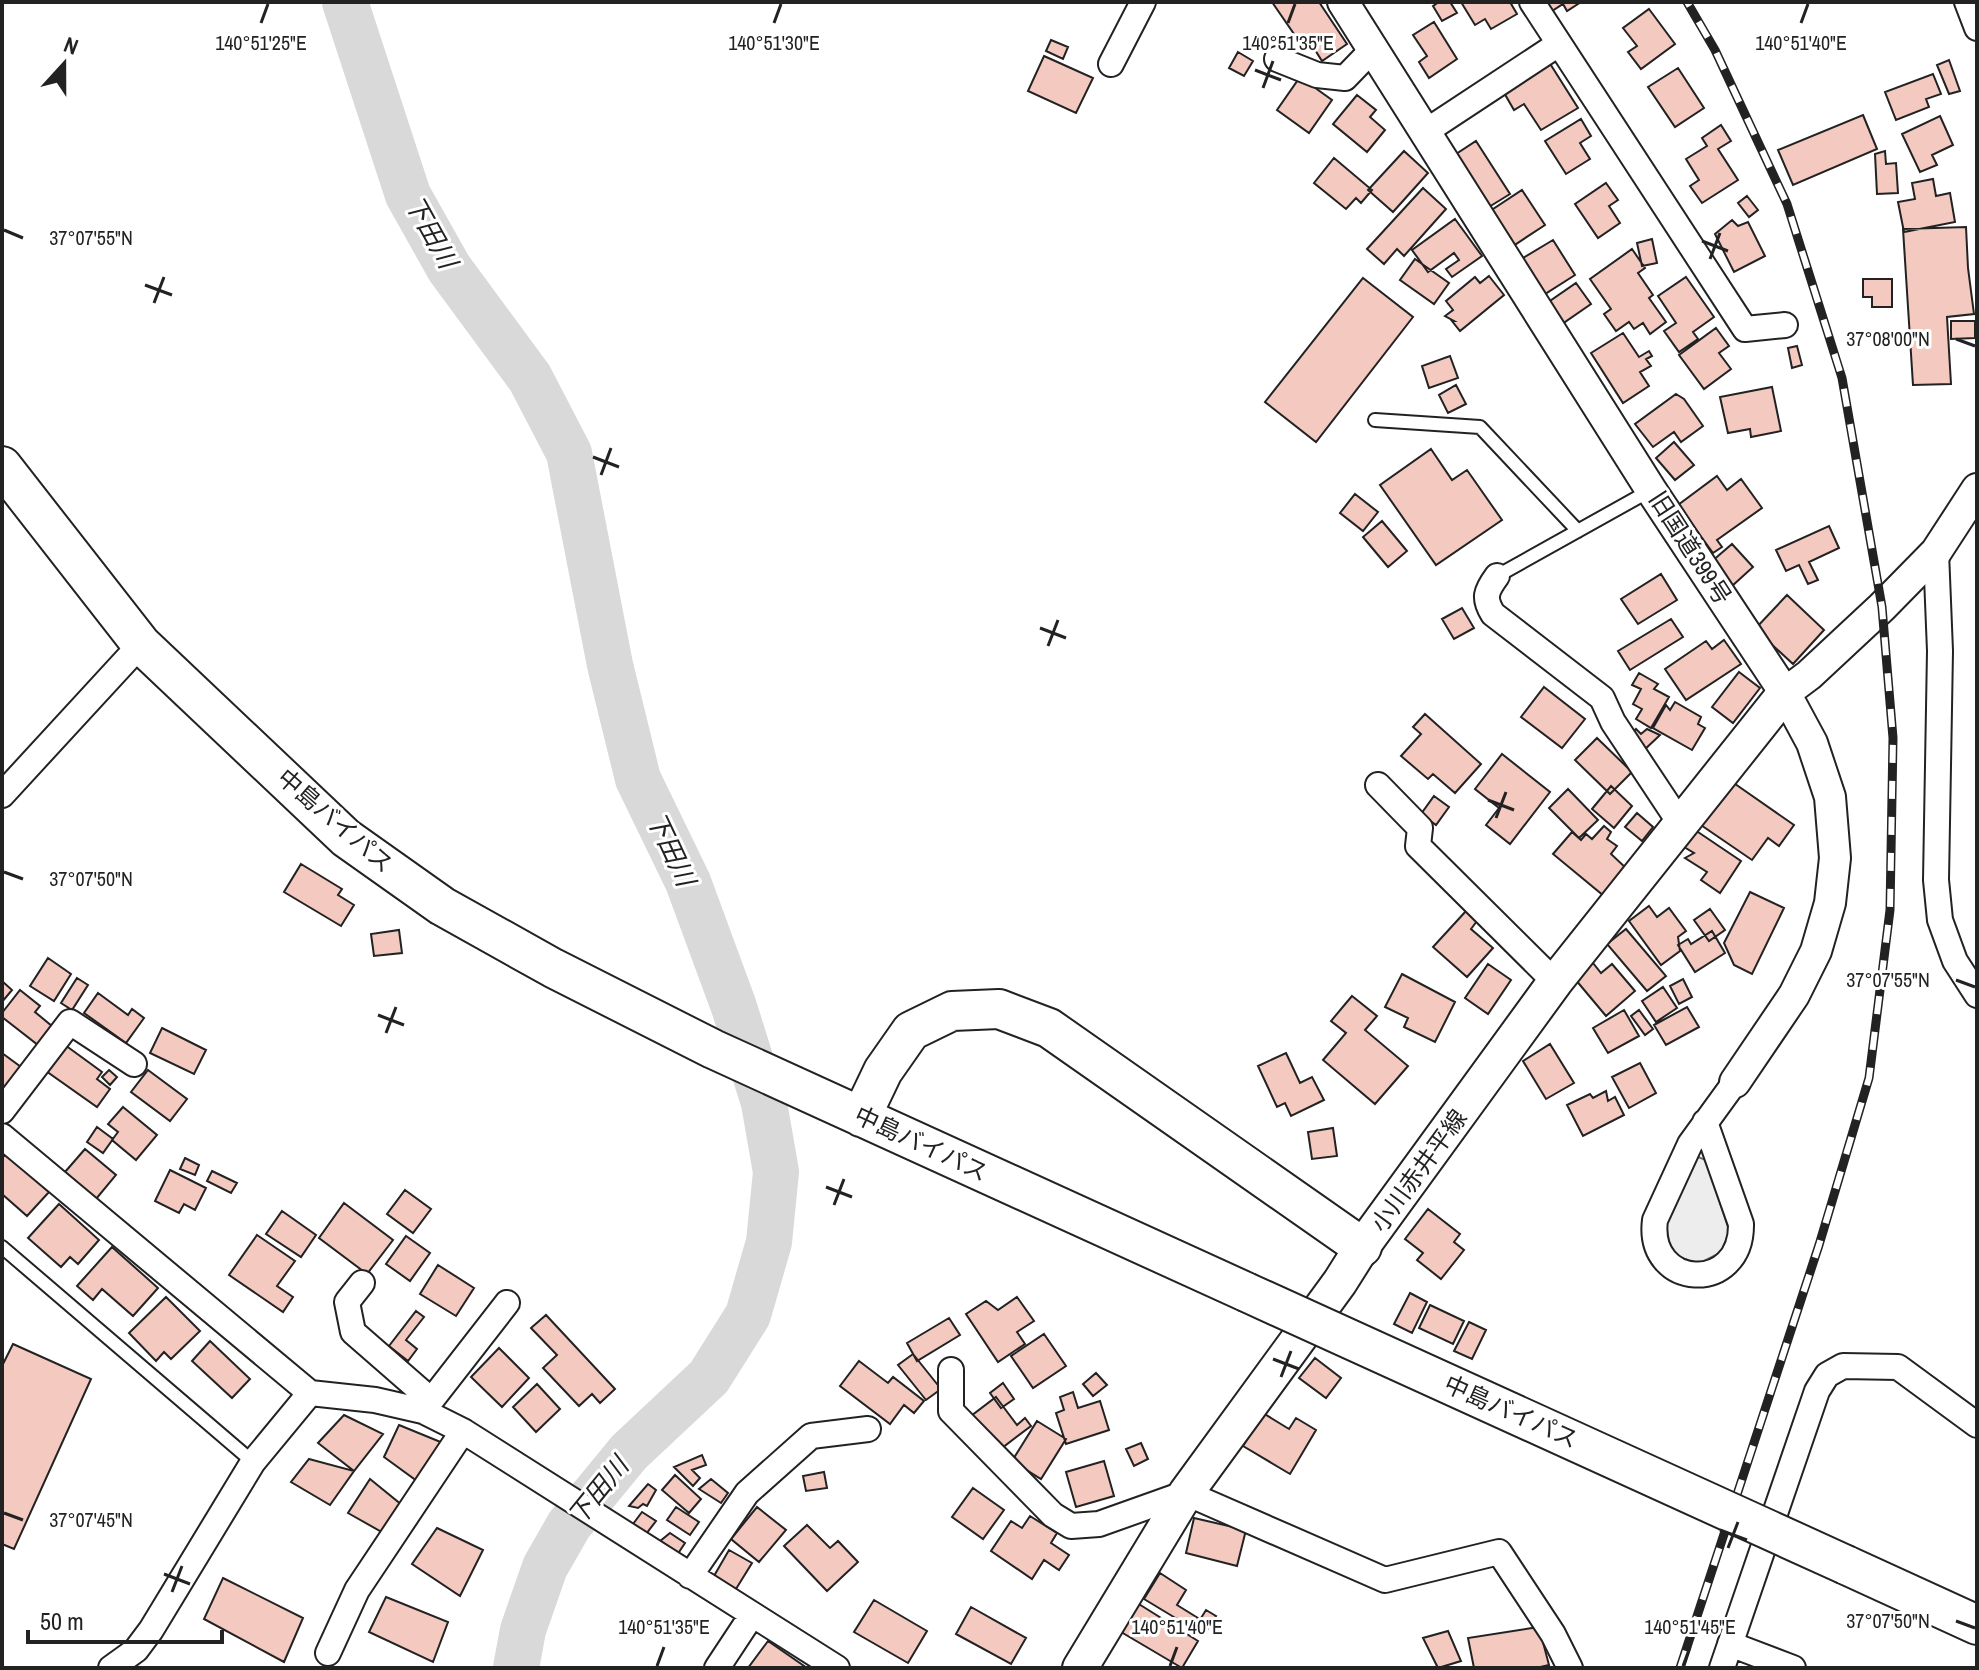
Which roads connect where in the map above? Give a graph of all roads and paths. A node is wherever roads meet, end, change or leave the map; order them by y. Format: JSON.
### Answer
{"nodes":[{"id":1,"x":1143,"y":2,"type":"edge"},
{"id":2,"x":1343,"y":2,"type":"edge"},
{"id":3,"x":1532,"y":2,"type":"edge"},
{"id":4,"x":1967,"y":2,"type":"edge"},
{"id":5,"x":1977,"y":28,"type":"edge"},
{"id":6,"x":1557,"y":45,"type":"junction"},
{"id":7,"x":1373,"y":49,"type":"junction"},
{"id":8,"x":1277,"y":59,"type":"dead end"},
{"id":9,"x":1111,"y":64,"type":"dead end"},
{"id":10,"x":1425,"y":132,"type":"junction"},
{"id":11,"x":1785,"y":325,"type":"dead end"},
{"id":12,"x":1375,"y":420,"type":"dead end"},
{"id":13,"x":2,"y":466,"type":"edge"},
{"id":14,"x":1977,"y":489,"type":"edge"},
{"id":15,"x":1651,"y":490,"type":"junction"},
{"id":16,"x":1578,"y":531,"type":"junction"},
{"id":17,"x":1936,"y":552,"type":"junction"},
{"id":18,"x":1497,"y":576,"type":"joint"},
{"id":19,"x":141,"y":644,"type":"junction"},
{"id":20,"x":1785,"y":693,"type":"junction"},
{"id":21,"x":1378,"y":785,"type":"dead end"},
{"id":22,"x":2,"y":795,"type":"edge"},
{"id":23,"x":1680,"y":823,"type":"junction"},
{"id":24,"x":1555,"y":982,"type":"junction"},
{"id":25,"x":1977,"y":995,"type":"edge"},
{"id":26,"x":134,"y":1064,"type":"dead end"},
{"id":27,"x":1735,"y":1082,"type":"joint"},
{"id":28,"x":2,"y":1111,"type":"edge"},
{"id":29,"x":861,"y":1117,"type":"junction"},
{"id":30,"x":1705,"y":1122,"type":"junction"},
{"id":31,"x":2,"y":1136,"type":"edge"},
{"id":32,"x":2,"y":1247,"type":"edge"},
{"id":33,"x":1362,"y":1247,"type":"junction"},
{"id":34,"x":362,"y":1283,"type":"dead end"},
{"id":35,"x":507,"y":1303,"type":"dead end"},
{"id":36,"x":951,"y":1370,"type":"dead end"},
{"id":37,"x":310,"y":1393,"type":"junction"},
{"id":38,"x":427,"y":1405,"type":"junction"},
{"id":39,"x":1977,"y":1425,"type":"edge"},
{"id":40,"x":868,"y":1429,"type":"dead end"},
{"id":41,"x":463,"y":1431,"type":"junction"},
{"id":42,"x":253,"y":1462,"type":"junction"},
{"id":43,"x":1186,"y":1493,"type":"junction"},
{"id":44,"x":690,"y":1576,"type":"junction"},
{"id":45,"x":752,"y":1615,"type":"junction"},
{"id":46,"x":1977,"y":1625,"type":"edge"},
{"id":47,"x":1730,"y":1644,"type":"junction"},
{"id":48,"x":328,"y":1653,"type":"dead end"},
{"id":49,"x":111,"y":1668,"type":"edge"},
{"id":50,"x":717,"y":1668,"type":"edge"},
{"id":51,"x":837,"y":1668,"type":"edge"},
{"id":52,"x":1080,"y":1668,"type":"edge"},
{"id":53,"x":1570,"y":1668,"type":"edge"},
{"id":54,"x":1722,"y":1668,"type":"edge"},
{"id":55,"x":1793,"y":1668,"type":"edge"}],
"edges":[{"from":1,"to":9,"type":"street"},
{"from":2,"to":7,"type":"street","name":"旧国道399号"},
{"from":3,"to":6,"type":"street"},
{"from":4,"to":5,"type":"street"},
{"from":6,"to":10,"type":"street"},
{"from":6,"to":11,"type":"street"},
{"from":7,"to":8,"type":"street"},
{"from":7,"to":10,"type":"street","name":"旧国道399号"},
{"from":10,"to":15,"type":"street","name":"旧国道399号"},
{"from":12,"to":16,"type":"lane"},
{"from":13,"to":19,"type":"highway","name":"中島バイパス"},
{"from":14,"to":17,"type":"street"},
{"from":15,"to":16,"type":"lane"},
{"from":15,"to":20,"type":"street","name":"旧国道399号"},
{"from":16,"to":18,"type":"lane"},
{"from":17,"to":20,"type":"street"},
{"from":17,"to":25,"type":"street"},
{"from":18,"to":23,"type":"street"},
{"from":19,"to":22,"type":"street"},
{"from":19,"to":29,"type":"highway","name":"中島バイパス"},
{"from":20,"to":23,"type":"main road","name":"小川赤井平線"},
{"from":20,"to":27,"type":"street","name":"旧国道399号"},
{"from":21,"to":24,"type":"street"},
{"from":23,"to":24,"type":"main road","name":"小川赤井平線"},
{"from":24,"to":33,"type":"main road","name":"小川赤井平線"},
{"from":26,"to":28,"type":"street"},
{"from":27,"to":30,"type":"street","name":"旧国道399号"},
{"from":29,"to":33,"type":"highway"},
{"from":29,"to":46,"type":"highway","name":"中島バイパス","bridge":true},
{"from":30,"to":30,"type":"street","name":"旧国道399号"},
{"from":31,"to":37,"type":"street"},
{"from":32,"to":42,"type":"lane"},
{"from":33,"to":43,"type":"main road","name":"小川赤井平線"},
{"from":34,"to":38,"type":"street"},
{"from":35,"to":38,"type":"street"},
{"from":36,"to":43,"type":"street"},
{"from":37,"to":38,"type":"street"},
{"from":37,"to":42,"type":"street"},
{"from":38,"to":41,"type":"street"},
{"from":39,"to":47,"type":"street"},
{"from":40,"to":44,"type":"street"},
{"from":41,"to":44,"type":"street"},
{"from":41,"to":48,"type":"street"},
{"from":42,"to":49,"type":"street"},
{"from":43,"to":52,"type":"main road","name":"小川赤井平線"},
{"from":43,"to":53,"type":"street"},
{"from":44,"to":45,"type":"street"},
{"from":45,"to":50,"type":"street"},
{"from":45,"to":51,"type":"street"},
{"from":47,"to":54,"type":"street"},
{"from":47,"to":55,"type":"street"}]}
